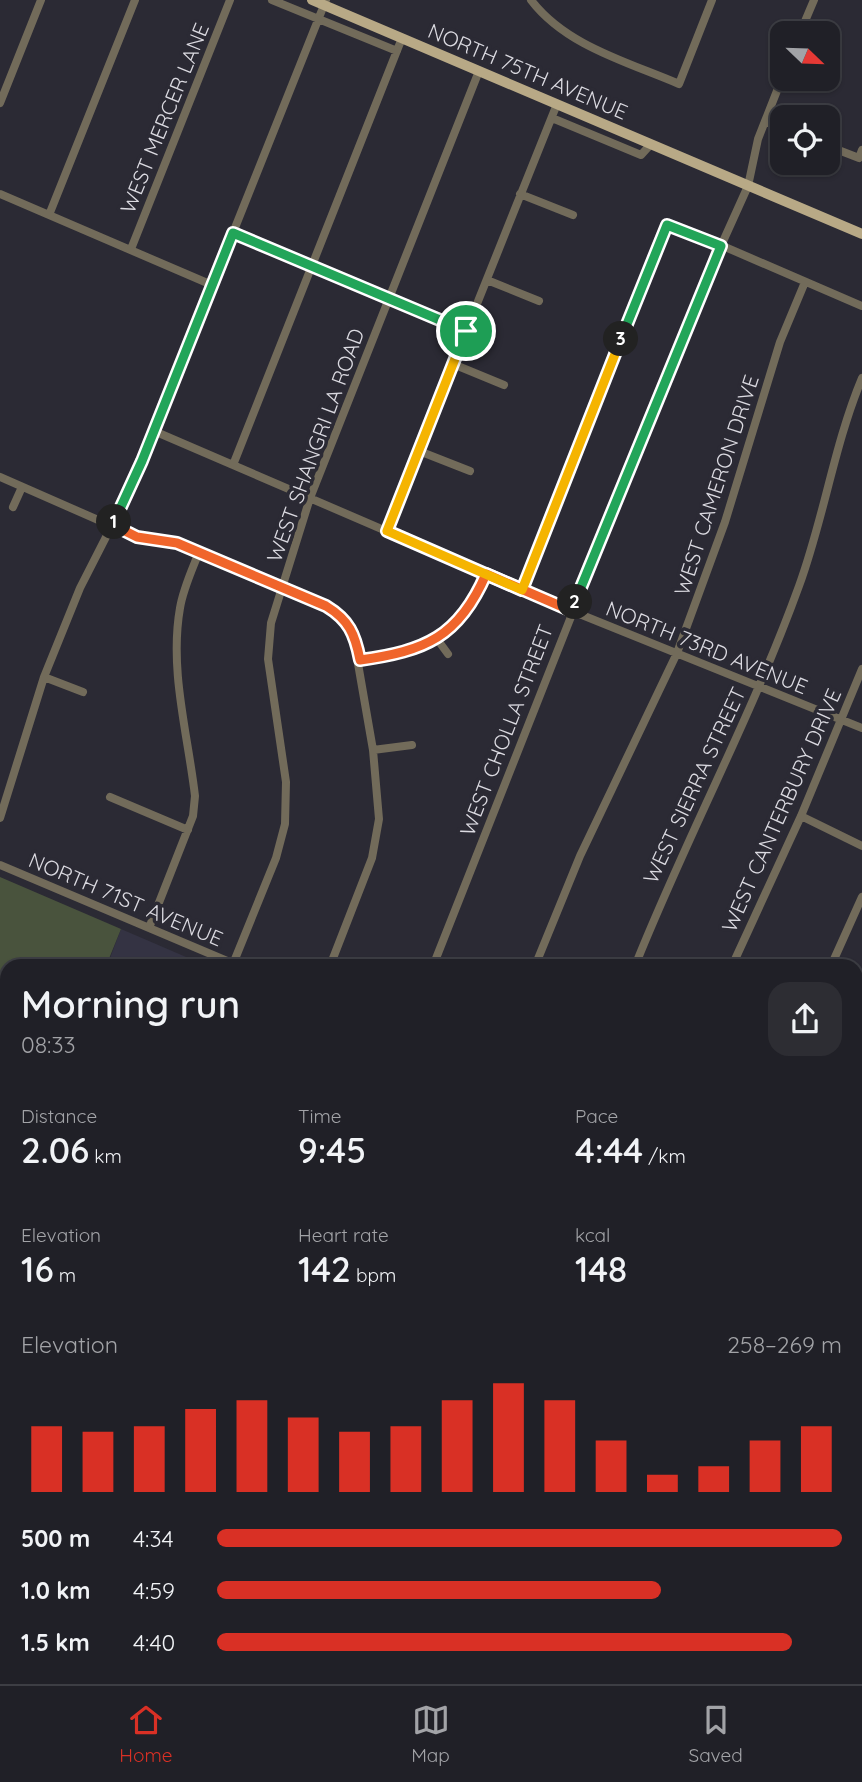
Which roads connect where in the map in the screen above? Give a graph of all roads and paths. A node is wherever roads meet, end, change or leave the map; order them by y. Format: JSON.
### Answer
{"nodes":[{"id":1,"x":41,"y":0,"type":"edge"},
{"id":2,"x":135,"y":0,"type":"edge"},
{"id":3,"x":230,"y":0,"type":"edge"},
{"id":4,"x":272,"y":0,"type":"edge"},
{"id":5,"x":312,"y":0,"type":"edge"},
{"id":6,"x":531,"y":0,"type":"edge"},
{"id":7,"x":712,"y":0,"type":"edge"},
{"id":8,"x":814,"y":0,"type":"edge"},
{"id":9,"x":325,"y":3,"type":"edge"},
{"id":10,"x":318,"y":19,"type":"junction"},
{"id":11,"x":805,"y":21,"type":"edge"},
{"id":12,"x":402,"y":38,"type":"junction"},
{"id":13,"x":397,"y":51,"type":"junction"},
{"id":14,"x":479,"y":71,"type":"junction"},
{"id":15,"x":777,"y":91,"type":"edge"},
{"id":16,"x":0,"y":103,"type":"edge"},
{"id":17,"x":557,"y":104,"type":"junction"},
{"id":18,"x":552,"y":118,"type":"junction"},
{"id":19,"x":765,"y":121,"type":"junction"},
{"id":20,"x":770,"y":123,"type":"edge"},
{"id":21,"x":651,"y":145,"type":"junction"},
{"id":22,"x":840,"y":149,"type":"edge"},
{"id":23,"x":860,"y":154,"type":"edge"},
{"id":24,"x":748,"y":186,"type":"junction"},
{"id":25,"x":0,"y":194,"type":"edge"},
{"id":26,"x":520,"y":194,"type":"junction"},
{"id":27,"x":49,"y":215,"type":"junction"},
{"id":28,"x":573,"y":215,"type":"dead end"},
{"id":29,"x":233,"y":233,"type":"junction"},
{"id":30,"x":862,"y":234,"type":"edge"},
{"id":31,"x":721,"y":246,"type":"junction"},
{"id":32,"x":131,"y":249,"type":"junction"},
{"id":33,"x":312,"y":266,"type":"junction"},
{"id":34,"x":487,"y":280,"type":"junction"},
{"id":35,"x":805,"y":282,"type":"junction"},
{"id":36,"x":212,"y":285,"type":"junction"},
{"id":37,"x":389,"y":299,"type":"junction"},
{"id":38,"x":539,"y":301,"type":"dead end"},
{"id":39,"x":862,"y":306,"type":"edge"},
{"id":40,"x":466,"y":331,"type":"junction"},
{"id":41,"x":453,"y":364,"type":"junction"},
{"id":42,"x":862,"y":378,"type":"edge"},
{"id":43,"x":504,"y":385,"type":"dead end"},
{"id":44,"x":154,"y":431,"type":"junction"},
{"id":45,"x":419,"y":451,"type":"junction"},
{"id":46,"x":233,"y":465,"type":"junction"},
{"id":47,"x":470,"y":471,"type":"dead end"},
{"id":48,"x":0,"y":477,"type":"edge"},
{"id":49,"x":22,"y":486,"type":"junction"},
{"id":50,"x":310,"y":498,"type":"junction"},
{"id":51,"x":13,"y":507,"type":"dead end"},
{"id":52,"x":113,"y":525,"type":"junction"},
{"id":53,"x":387,"y":531,"type":"junction"},
{"id":54,"x":199,"y":552,"type":"junction"},
{"id":55,"x":486,"y":574,"type":"junction"},
{"id":56,"x":281,"y":587,"type":"junction"},
{"id":57,"x":522,"y":590,"type":"junction"},
{"id":58,"x":572,"y":611,"type":"junction"},
{"id":59,"x":437,"y":639,"type":"junction"},
{"id":60,"x":677,"y":653,"type":"junction"},
{"id":61,"x":448,"y":654,"type":"dead end"},
{"id":62,"x":360,"y":660,"type":"junction"},
{"id":63,"x":862,"y":669,"type":"edge"},
{"id":64,"x":44,"y":677,"type":"junction"},
{"id":65,"x":759,"y":686,"type":"junction"},
{"id":66,"x":82,"y":692,"type":"dead end"},
{"id":67,"x":841,"y":719,"type":"junction"},
{"id":68,"x":862,"y":728,"type":"edge"},
{"id":69,"x":412,"y":745,"type":"dead end"},
{"id":70,"x":373,"y":750,"type":"junction"},
{"id":71,"x":110,"y":797,"type":"dead end"},
{"id":72,"x":802,"y":816,"type":"junction"},
{"id":73,"x":0,"y":818,"type":"edge"},
{"id":74,"x":188,"y":830,"type":"junction"},
{"id":75,"x":862,"y":846,"type":"edge"},
{"id":76,"x":0,"y":865,"type":"edge"},
{"id":77,"x":862,"y":897,"type":"edge"},
{"id":78,"x":149,"y":928,"type":"junction"},
{"id":79,"x":222,"y":959,"type":"edge"},
{"id":80,"x":238,"y":959,"type":"edge"},
{"id":81,"x":333,"y":959,"type":"edge"},
{"id":82,"x":436,"y":959,"type":"edge"},
{"id":83,"x":538,"y":959,"type":"edge"},
{"id":84,"x":638,"y":959,"type":"edge"},
{"id":85,"x":735,"y":959,"type":"edge"},
{"id":86,"x":834,"y":959,"type":"edge"}],
"edges":[{"from":1,"to":16,"type":"street"},
{"from":2,"to":27,"type":"street"},
{"from":3,"to":32,"type":"street","name":"WEST MERCER LANE"},
{"from":4,"to":10,"type":"street","name":"NORTH 75TH AVENUE"},
{"from":5,"to":9,"type":"main road","name":"NORTH 75TH AVENUE"},
{"from":6,"to":7,"type":"street"},
{"from":8,"to":11,"type":"street"},
{"from":9,"to":10,"type":"street"},
{"from":9,"to":12,"type":"main road","name":"NORTH 75TH AVENUE"},
{"from":10,"to":13,"type":"street","name":"NORTH 75TH AVENUE"},
{"from":10,"to":29,"type":"street"},
{"from":12,"to":13,"type":"street"},
{"from":12,"to":14,"type":"main road","name":"NORTH 75TH AVENUE"},
{"from":13,"to":33,"type":"street"},
{"from":14,"to":17,"type":"main road","name":"NORTH 75TH AVENUE"},
{"from":14,"to":37,"type":"street","name":"WEST SHANGRI LA ROAD"},
{"from":15,"to":19,"type":"street","name":"WEST CHOLLA STREET"},
{"from":17,"to":18,"type":"street"},
{"from":17,"to":21,"type":"main road","name":"NORTH 75TH AVENUE"},
{"from":18,"to":21,"type":"street","name":"NORTH 75TH AVENUE"},
{"from":18,"to":26,"type":"street"},
{"from":19,"to":20,"type":"street"},
{"from":19,"to":24,"type":"street","name":"WEST CHOLLA STREET"},
{"from":21,"to":24,"type":"main road","name":"NORTH 75TH AVENUE"},
{"from":22,"to":23,"type":"street"},
{"from":24,"to":30,"type":"main road","name":"NORTH 75TH AVENUE"},
{"from":24,"to":31,"type":"street","name":"WEST CHOLLA STREET"},
{"from":25,"to":27,"type":"street"},
{"from":26,"to":28,"type":"street"},
{"from":26,"to":34,"type":"street"},
{"from":27,"to":32,"type":"street"},
{"from":29,"to":33,"type":"street"},
{"from":29,"to":36,"type":"street"},
{"from":31,"to":35,"type":"street"},
{"from":31,"to":57,"type":"street"},
{"from":31,"to":58,"type":"street","name":"WEST CHOLLA STREET"},
{"from":32,"to":36,"type":"street"},
{"from":33,"to":37,"type":"street"},
{"from":33,"to":46,"type":"street"},
{"from":34,"to":38,"type":"street"},
{"from":34,"to":40,"type":"street"},
{"from":35,"to":39,"type":"street"},
{"from":35,"to":60,"type":"street","name":"WEST CAMERON DRIVE"},
{"from":36,"to":44,"type":"street"},
{"from":37,"to":40,"type":"street"},
{"from":37,"to":50,"type":"street","name":"WEST SHANGRI LA ROAD"},
{"from":40,"to":41,"type":"street"},
{"from":41,"to":43,"type":"street"},
{"from":41,"to":45,"type":"street"},
{"from":42,"to":65,"type":"street","name":"WEST SIERRA STREET"},
{"from":44,"to":46,"type":"street","name":"NORTH 73RD AVENUE"},
{"from":44,"to":52,"type":"street"},
{"from":45,"to":47,"type":"street"},
{"from":45,"to":53,"type":"street"},
{"from":46,"to":50,"type":"street","name":"NORTH 73RD AVENUE"},
{"from":48,"to":49,"type":"street"},
{"from":49,"to":51,"type":"street"},
{"from":49,"to":52,"type":"street"},
{"from":50,"to":53,"type":"street","name":"NORTH 73RD AVENUE"},
{"from":50,"to":56,"type":"street","name":"WEST SHANGRI LA ROAD"},
{"from":52,"to":54,"type":"street"},
{"from":52,"to":64,"type":"street"},
{"from":53,"to":55,"type":"street","name":"NORTH 73RD AVENUE"},
{"from":54,"to":56,"type":"street"},
{"from":54,"to":74,"type":"street"},
{"from":55,"to":57,"type":"street","name":"NORTH 73RD AVENUE"},
{"from":55,"to":59,"type":"street"},
{"from":56,"to":62,"type":"street"},
{"from":56,"to":80,"type":"street","name":"WEST SHANGRI LA ROAD"},
{"from":57,"to":58,"type":"street","name":"NORTH 73RD AVENUE"},
{"from":58,"to":60,"type":"street","name":"NORTH 73RD AVENUE"},
{"from":58,"to":82,"type":"street","name":"WEST CHOLLA STREET"},
{"from":59,"to":61,"type":"street"},
{"from":59,"to":62,"type":"street"},
{"from":60,"to":65,"type":"street","name":"NORTH 73RD AVENUE"},
{"from":60,"to":83,"type":"street","name":"WEST CAMERON DRIVE"},
{"from":62,"to":70,"type":"street"},
{"from":63,"to":67,"type":"street","name":"WEST CANTERBURY DRIVE"},
{"from":64,"to":66,"type":"street"},
{"from":64,"to":73,"type":"street"},
{"from":65,"to":67,"type":"street","name":"NORTH 73RD AVENUE"},
{"from":65,"to":84,"type":"street","name":"WEST SIERRA STREET"},
{"from":67,"to":68,"type":"street","name":"NORTH 73RD AVENUE"},
{"from":67,"to":72,"type":"street","name":"WEST CANTERBURY DRIVE"},
{"from":69,"to":70,"type":"street"},
{"from":70,"to":81,"type":"street"},
{"from":71,"to":74,"type":"street"},
{"from":72,"to":75,"type":"street"},
{"from":72,"to":85,"type":"street","name":"WEST CANTERBURY DRIVE"},
{"from":74,"to":78,"type":"street"},
{"from":76,"to":78,"type":"street","name":"NORTH 71ST AVENUE"},
{"from":77,"to":86,"type":"street"},
{"from":78,"to":79,"type":"street","name":"NORTH 71ST AVENUE"}]}
